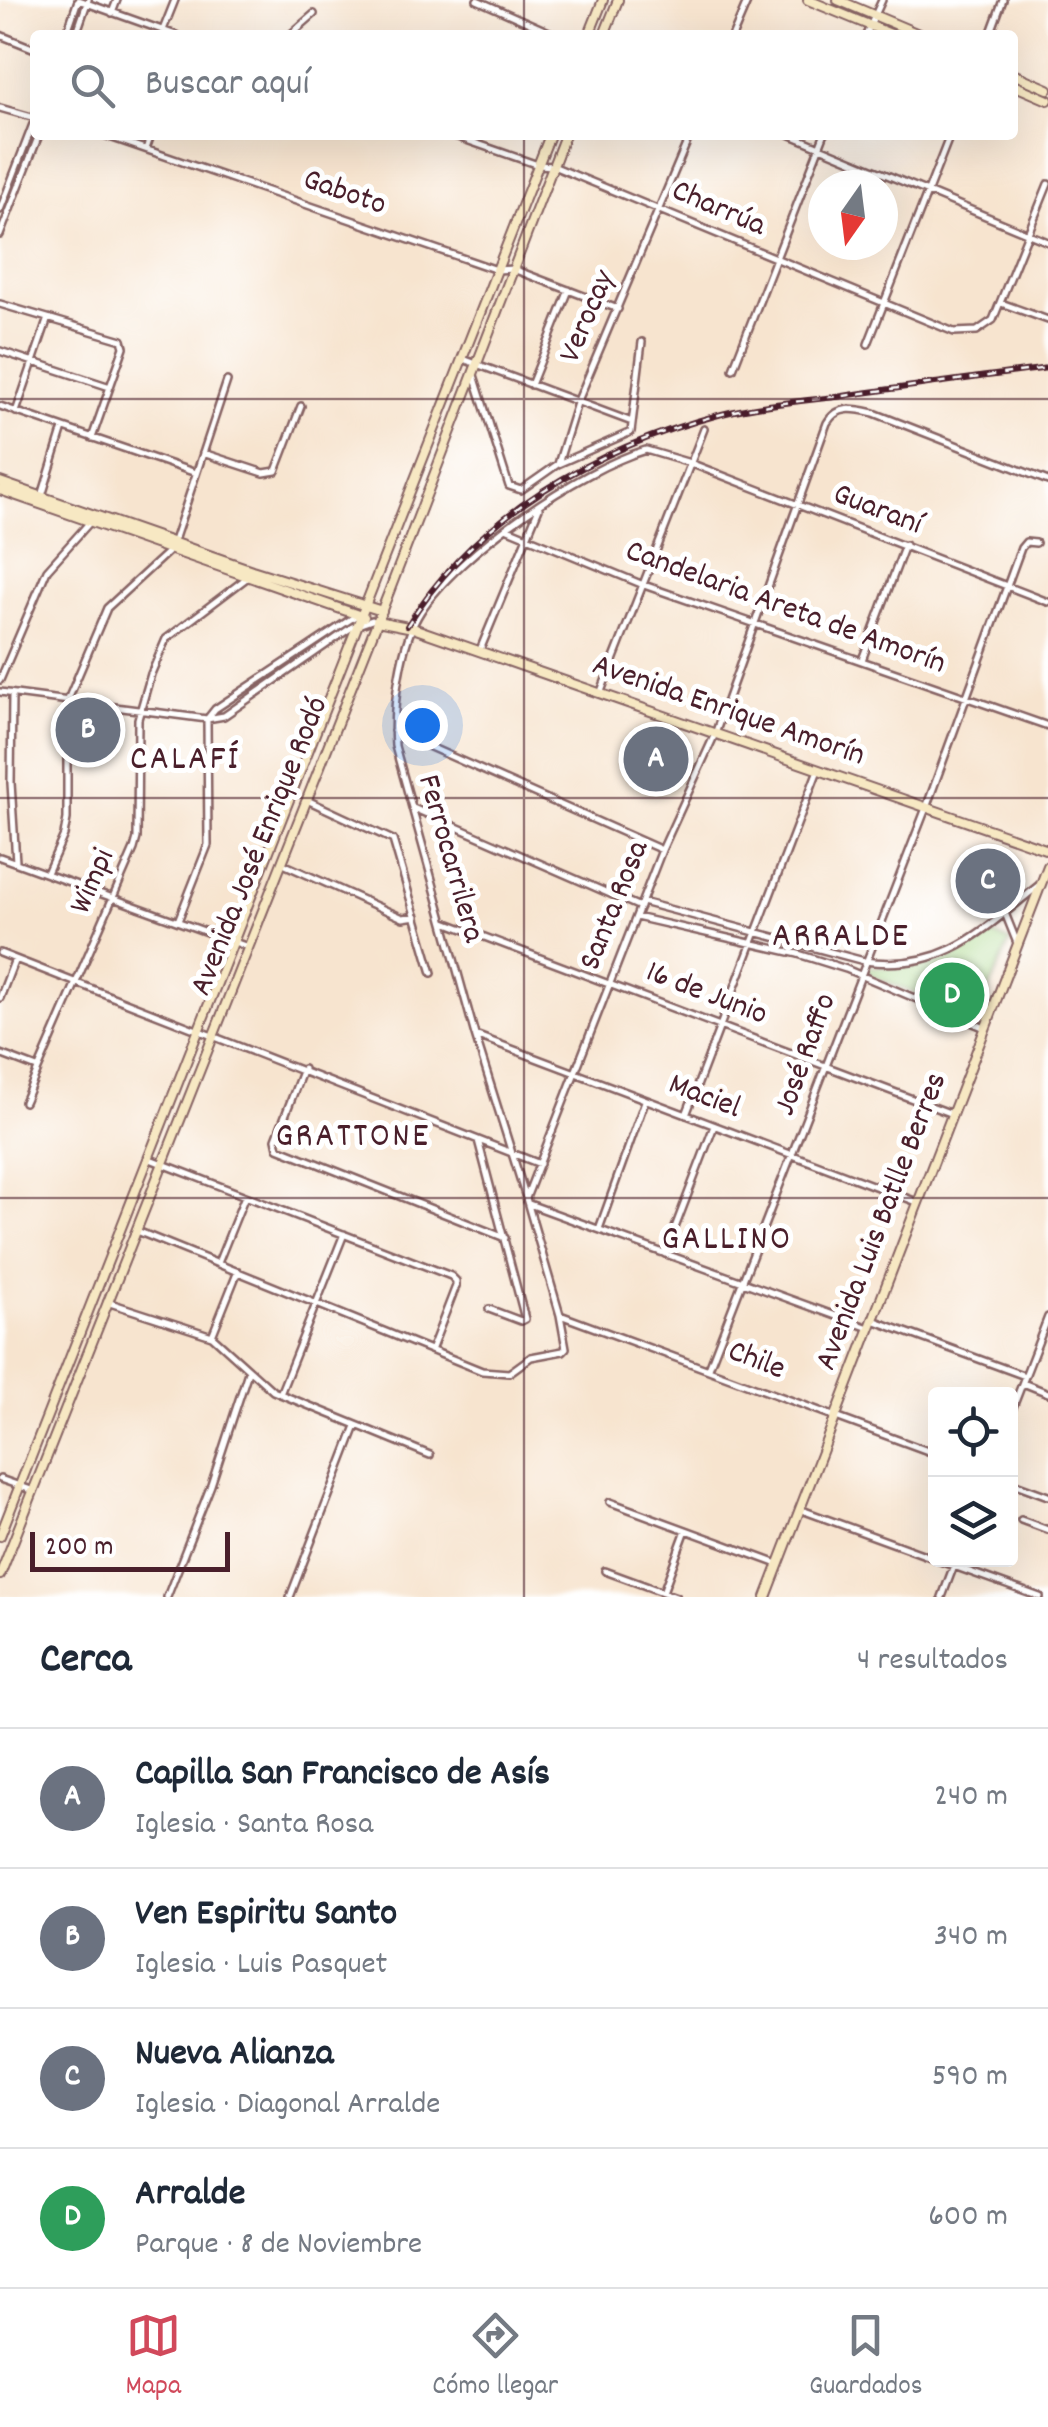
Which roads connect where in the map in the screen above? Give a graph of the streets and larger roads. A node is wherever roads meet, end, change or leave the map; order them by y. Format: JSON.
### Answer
{"nodes":[{"id":1,"x":78,"y":0,"type":"edge"},
{"id":2,"x":117,"y":0,"type":"edge"},
{"id":3,"x":174,"y":0,"type":"edge"},
{"id":4,"x":477,"y":0,"type":"edge"},
{"id":5,"x":604,"y":0,"type":"edge"},
{"id":6,"x":618,"y":0,"type":"edge"},
{"id":7,"x":748,"y":0,"type":"edge"},
{"id":8,"x":808,"y":0,"type":"edge"},
{"id":9,"x":838,"y":0,"type":"edge"},
{"id":10,"x":882,"y":0,"type":"edge"},
{"id":11,"x":1003,"y":0,"type":"edge"},
{"id":12,"x":88,"y":2,"type":"edge"},
{"id":13,"x":112,"y":12,"type":"junction"},
{"id":14,"x":314,"y":14,"type":"dead end"},
{"id":15,"x":875,"y":15,"type":"junction"},
{"id":16,"x":870,"y":25,"type":"junction"},
{"id":17,"x":68,"y":30,"type":"edge"},
{"id":18,"x":78,"y":30,"type":"edge"},
{"id":19,"x":162,"y":30,"type":"joint"},
{"id":20,"x":296,"y":30,"type":"edge"},
{"id":21,"x":545,"y":30,"type":"edge"},
{"id":22,"x":591,"y":30,"type":"edge"},
{"id":23,"x":606,"y":30,"type":"edge"},
{"id":24,"x":735,"y":30,"type":"edge"},
{"id":25,"x":868,"y":30,"type":"edge"},
{"id":26,"x":882,"y":30,"type":"edge"},
{"id":27,"x":910,"y":30,"type":"edge"},
{"id":28,"x":992,"y":30,"type":"edge"},
{"id":29,"x":0,"y":36,"type":"edge"},
{"id":30,"x":30,"y":47,"type":"edge"},
{"id":31,"x":1018,"y":76,"type":"edge"},
{"id":32,"x":1018,"y":88,"type":"edge"},
{"id":33,"x":1048,"y":89,"type":"edge"},
{"id":34,"x":1048,"y":100,"type":"edge"},
{"id":35,"x":0,"y":108,"type":"edge"},
{"id":36,"x":30,"y":117,"type":"edge"},
{"id":37,"x":30,"y":132,"type":"edge"},
{"id":38,"x":36,"y":140,"type":"edge"},
{"id":39,"x":119,"y":140,"type":"edge"},
{"id":40,"x":150,"y":140,"type":"edge"},
{"id":41,"x":466,"y":140,"type":"edge"},
{"id":42,"x":548,"y":140,"type":"edge"},
{"id":43,"x":563,"y":140,"type":"edge"},
{"id":44,"x":688,"y":140,"type":"edge"},
{"id":45,"x":803,"y":140,"type":"edge"},
{"id":46,"x":822,"y":140,"type":"edge"},
{"id":47,"x":948,"y":140,"type":"edge"},
{"id":48,"x":819,"y":147,"type":"junction"},
{"id":49,"x":146,"y":149,"type":"junction"},
{"id":50,"x":538,"y":165,"type":"junction"},
{"id":51,"x":553,"y":166,"type":"junction"},
{"id":52,"x":1048,"y":184,"type":"edge"},
{"id":53,"x":928,"y":192,"type":"junction"},
{"id":54,"x":658,"y":209,"type":"junction"},
{"id":55,"x":0,"y":210,"type":"edge"},
{"id":56,"x":1028,"y":233,"type":"junction"},
{"id":57,"x":0,"y":234,"type":"edge"},
{"id":58,"x":1048,"y":242,"type":"edge"},
{"id":59,"x":778,"y":260,"type":"junction"},
{"id":60,"x":513,"y":269,"type":"junction"},
{"id":61,"x":497,"y":270,"type":"junction"},
{"id":62,"x":569,"y":290,"type":"junction"},
{"id":63,"x":1000,"y":303,"type":"junction"},
{"id":64,"x":0,"y":304,"type":"edge"},
{"id":65,"x":884,"y":304,"type":"junction"},
{"id":66,"x":618,"y":309,"type":"junction"},
{"id":67,"x":48,"y":318,"type":"junction"},
{"id":68,"x":1048,"y":320,"type":"edge"},
{"id":69,"x":642,"y":342,"type":"dead end"},
{"id":70,"x":868,"y":344,"type":"dead end"},
{"id":71,"x":0,"y":351,"type":"edge"},
{"id":72,"x":463,"y":358,"type":"junction"},
{"id":73,"x":33,"y":362,"type":"junction"},
{"id":74,"x":733,"y":369,"type":"dead end"},
{"id":75,"x":476,"y":370,"type":"junction"},
{"id":76,"x":227,"y":381,"type":"dead end"},
{"id":77,"x":531,"y":386,"type":"junction"},
{"id":78,"x":110,"y":387,"type":"junction"},
{"id":79,"x":576,"y":404,"type":"junction"},
{"id":80,"x":0,"y":406,"type":"edge"},
{"id":81,"x":301,"y":406,"type":"dead end"},
{"id":82,"x":16,"y":412,"type":"junction"},
{"id":83,"x":632,"y":422,"type":"junction"},
{"id":84,"x":63,"y":428,"type":"junction"},
{"id":85,"x":704,"y":429,"type":"dead end"},
{"id":86,"x":92,"y":438,"type":"junction"},
{"id":87,"x":203,"y":452,"type":"junction"},
{"id":88,"x":690,"y":463,"type":"junction"},
{"id":89,"x":558,"y":464,"type":"junction"},
{"id":90,"x":1048,"y":470,"type":"edge"},
{"id":91,"x":196,"y":473,"type":"junction"},
{"id":92,"x":1046,"y":480,"type":"edge"},
{"id":93,"x":0,"y":482,"type":"edge"},
{"id":94,"x":0,"y":490,"type":"edge"},
{"id":95,"x":40,"y":500,"type":"junction"},
{"id":96,"x":796,"y":503,"type":"junction"},
{"id":97,"x":540,"y":505,"type":"junction"},
{"id":98,"x":91,"y":518,"type":"junction"},
{"id":99,"x":508,"y":529,"type":"junction"},
{"id":100,"x":527,"y":536,"type":"junction"},
{"id":101,"x":1036,"y":543,"type":"dead end"},
{"id":102,"x":172,"y":546,"type":"junction"},
{"id":103,"x":905,"y":546,"type":"junction"},
{"id":104,"x":250,"y":574,"type":"junction"},
{"id":105,"x":641,"y":584,"type":"junction"},
{"id":106,"x":1007,"y":586,"type":"junction"},
{"id":107,"x":1048,"y":602,"type":"edge"},
{"id":108,"x":367,"y":606,"type":"junction"},
{"id":109,"x":382,"y":610,"type":"junction"},
{"id":110,"x":366,"y":619,"type":"junction"},
{"id":111,"x":392,"y":621,"type":"junction"},
{"id":112,"x":756,"y":624,"type":"junction"},
{"id":113,"x":413,"y":628,"type":"junction"},
{"id":114,"x":480,"y":651,"type":"junction"},
{"id":115,"x":861,"y":661,"type":"junction"},
{"id":116,"x":0,"y":680,"type":"edge"},
{"id":117,"x":0,"y":692,"type":"edge"},
{"id":118,"x":600,"y":694,"type":"junction"},
{"id":119,"x":12,"y":696,"type":"junction"},
{"id":120,"x":966,"y":698,"type":"junction"},
{"id":121,"x":67,"y":702,"type":"junction"},
{"id":122,"x":140,"y":711,"type":"junction"},
{"id":123,"x":207,"y":719,"type":"junction"},
{"id":124,"x":1048,"y":726,"type":"edge"},
{"id":125,"x":394,"y":731,"type":"junction"},
{"id":126,"x":715,"y":734,"type":"junction"},
{"id":127,"x":818,"y":770,"type":"junction"},
{"id":128,"x":307,"y":800,"type":"junction"},
{"id":129,"x":411,"y":808,"type":"junction"},
{"id":130,"x":926,"y":808,"type":"junction"},
{"id":131,"x":662,"y":850,"type":"junction"},
{"id":132,"x":1048,"y":850,"type":"edge"},
{"id":133,"x":0,"y":857,"type":"edge"},
{"id":134,"x":16,"y":862,"type":"junction"},
{"id":135,"x":282,"y":863,"type":"junction"},
{"id":136,"x":1048,"y":866,"type":"edge"},
{"id":137,"x":47,"y":873,"type":"junction"},
{"id":138,"x":1040,"y":884,"type":"junction"},
{"id":139,"x":111,"y":897,"type":"junction"},
{"id":140,"x":641,"y":905,"type":"junction"},
{"id":141,"x":1005,"y":913,"type":"junction"},
{"id":142,"x":416,"y":916,"type":"junction"},
{"id":143,"x":636,"y":916,"type":"junction"},
{"id":144,"x":178,"y":922,"type":"junction"},
{"id":145,"x":443,"y":922,"type":"junction"},
{"id":146,"x":756,"y":933,"type":"junction"},
{"id":147,"x":234,"y":942,"type":"junction"},
{"id":148,"x":752,"y":943,"type":"junction"},
{"id":149,"x":1017,"y":944,"type":"junction"},
{"id":150,"x":248,"y":947,"type":"junction"},
{"id":151,"x":0,"y":953,"type":"edge"},
{"id":152,"x":16,"y":959,"type":"junction"},
{"id":153,"x":864,"y":961,"type":"junction"},
{"id":154,"x":432,"y":973,"type":"dead end"},
{"id":155,"x":860,"y":976,"type":"junction"},
{"id":156,"x":75,"y":982,"type":"junction"},
{"id":157,"x":609,"y":982,"type":"junction"},
{"id":158,"x":0,"y":998,"type":"edge"},
{"id":159,"x":719,"y":1024,"type":"junction"},
{"id":160,"x":985,"y":1028,"type":"junction"},
{"id":161,"x":200,"y":1030,"type":"junction"},
{"id":162,"x":214,"y":1035,"type":"junction"},
{"id":163,"x":475,"y":1035,"type":"junction"},
{"id":164,"x":0,"y":1054,"type":"edge"},
{"id":165,"x":826,"y":1066,"type":"junction"},
{"id":166,"x":37,"y":1068,"type":"junction"},
{"id":167,"x":303,"y":1069,"type":"junction"},
{"id":168,"x":573,"y":1072,"type":"junction"},
{"id":169,"x":646,"y":1100,"type":"junction"},
{"id":170,"x":24,"y":1102,"type":"dead end"},
{"id":171,"x":952,"y":1114,"type":"junction"},
{"id":172,"x":686,"y":1115,"type":"junction"},
{"id":173,"x":714,"y":1126,"type":"junction"},
{"id":174,"x":478,"y":1140,"type":"junction"},
{"id":175,"x":510,"y":1151,"type":"junction"},
{"id":176,"x":793,"y":1156,"type":"junction"},
{"id":177,"x":150,"y":1160,"type":"junction"},
{"id":178,"x":163,"y":1164,"type":"junction"},
{"id":179,"x":540,"y":1164,"type":"junction"},
{"id":180,"x":245,"y":1196,"type":"junction"},
{"id":181,"x":527,"y":1201,"type":"junction"},
{"id":182,"x":918,"y":1202,"type":"junction"},
{"id":183,"x":599,"y":1230,"type":"junction"},
{"id":184,"x":136,"y":1231,"type":"junction"},
{"id":185,"x":344,"y":1234,"type":"junction"},
{"id":186,"x":505,"y":1238,"type":"junction"},
{"id":187,"x":666,"y":1254,"type":"junction"},
{"id":188,"x":218,"y":1263,"type":"junction"},
{"id":189,"x":238,"y":1271,"type":"junction"},
{"id":190,"x":105,"y":1272,"type":"junction"},
{"id":191,"x":118,"y":1275,"type":"junction"},
{"id":192,"x":743,"y":1283,"type":"junction"},
{"id":193,"x":108,"y":1302,"type":"junction"},
{"id":194,"x":317,"y":1302,"type":"junction"},
{"id":195,"x":489,"y":1309,"type":"dead end"},
{"id":196,"x":560,"y":1315,"type":"junction"},
{"id":197,"x":1048,"y":1316,"type":"edge"},
{"id":198,"x":871,"y":1324,"type":"junction"},
{"id":199,"x":212,"y":1336,"type":"junction"},
{"id":200,"x":1039,"y":1340,"type":"junction"},
{"id":201,"x":1048,"y":1343,"type":"edge"},
{"id":202,"x":432,"y":1350,"type":"junction"},
{"id":203,"x":709,"y":1368,"type":"junction"},
{"id":204,"x":248,"y":1372,"type":"junction"},
{"id":205,"x":62,"y":1380,"type":"junction"},
{"id":206,"x":1024,"y":1380,"type":"junction"},
{"id":207,"x":76,"y":1384,"type":"junction"},
{"id":208,"x":1048,"y":1393,"type":"edge"},
{"id":209,"x":280,"y":1394,"type":"junction"},
{"id":210,"x":1018,"y":1395,"type":"edge"},
{"id":211,"x":834,"y":1416,"type":"junction"},
{"id":212,"x":356,"y":1426,"type":"junction"},
{"id":213,"x":928,"y":1451,"type":"edge"},
{"id":214,"x":430,"y":1456,"type":"dead end"},
{"id":215,"x":0,"y":1479,"type":"edge"},
{"id":216,"x":1018,"y":1485,"type":"edge"},
{"id":217,"x":21,"y":1486,"type":"junction"},
{"id":218,"x":34,"y":1490,"type":"junction"},
{"id":219,"x":1048,"y":1496,"type":"edge"},
{"id":220,"x":610,"y":1502,"type":"dead end"},
{"id":221,"x":799,"y":1509,"type":"junction"},
{"id":222,"x":1021,"y":1520,"type":"dead end"},
{"id":223,"x":686,"y":1530,"type":"junction"},
{"id":224,"x":1048,"y":1530,"type":"edge"},
{"id":225,"x":0,"y":1536,"type":"edge"},
{"id":226,"x":928,"y":1556,"type":"edge"},
{"id":227,"x":778,"y":1564,"type":"junction"},
{"id":228,"x":953,"y":1567,"type":"edge"},
{"id":229,"x":965,"y":1567,"type":"edge"},
{"id":230,"x":606,"y":1571,"type":"dead end"},
{"id":231,"x":0,"y":1575,"type":"edge"},
{"id":232,"x":662,"y":1592,"type":"junction"},
{"id":233,"x":166,"y":1597,"type":"edge"},
{"id":234,"x":290,"y":1597,"type":"edge"},
{"id":235,"x":676,"y":1597,"type":"edge"},
{"id":236,"x":766,"y":1597,"type":"edge"},
{"id":237,"x":942,"y":1597,"type":"edge"},
{"id":238,"x":1040,"y":1597,"type":"edge"}],
"edges":[{"from":1,"to":12,"type":"street"},
{"from":1,"to":17,"type":"street"},
{"from":2,"to":13,"type":"street"},
{"from":3,"to":19,"type":"street"},
{"from":4,"to":21,"type":"street"},
{"from":5,"to":22,"type":"street"},
{"from":6,"to":23,"type":"street"},
{"from":7,"to":24,"type":"street"},
{"from":8,"to":16,"type":"street"},
{"from":9,"to":15,"type":"street"},
{"from":10,"to":15,"type":"street"},
{"from":11,"to":28,"type":"street"},
{"from":12,"to":13,"type":"street"},
{"from":12,"to":18,"type":"street"},
{"from":13,"to":19,"type":"street"},
{"from":14,"to":20,"type":"street"},
{"from":15,"to":16,"type":"street"},
{"from":15,"to":27,"type":"street"},
{"from":16,"to":25,"type":"street"},
{"from":16,"to":26,"type":"street"},
{"from":29,"to":30,"type":"street"},
{"from":31,"to":33,"type":"street"},
{"from":32,"to":34,"type":"street"},
{"from":35,"to":36,"type":"street"},
{"from":37,"to":55,"type":"street"},
{"from":38,"to":57,"type":"street"},
{"from":39,"to":49,"type":"street","name":"Gaboto"},
{"from":40,"to":49,"type":"street"},
{"from":41,"to":50,"type":"street","name":"Charrúa"},
{"from":42,"to":50,"type":"street","name":"Avenida José Enrique Rodó"},
{"from":43,"to":51,"type":"street","name":"Avenida José Enrique Rodó"},
{"from":44,"to":54,"type":"street","name":"Verocay"},
{"from":45,"to":48,"type":"street"},
{"from":46,"to":48,"type":"street"},
{"from":47,"to":53,"type":"street"},
{"from":48,"to":53,"type":"street"},
{"from":48,"to":59,"type":"street"},
{"from":49,"to":61,"type":"street","name":"Gaboto"},
{"from":50,"to":51,"type":"street","name":"Charrúa"},
{"from":50,"to":61,"type":"street","name":"Avenida José Enrique Rodó"},
{"from":51,"to":54,"type":"street","name":"Charrúa"},
{"from":51,"to":60,"type":"street","name":"Avenida José Enrique Rodó"},
{"from":52,"to":56,"type":"street"},
{"from":53,"to":56,"type":"street"},
{"from":53,"to":65,"type":"street"},
{"from":54,"to":59,"type":"street","name":"Charrúa"},
{"from":54,"to":66,"type":"street","name":"Verocay"},
{"from":56,"to":58,"type":"street"},
{"from":56,"to":63,"type":"street"},
{"from":59,"to":65,"type":"street","name":"Charrúa"},
{"from":59,"to":74,"type":"street"},
{"from":60,"to":61,"type":"street","name":"Gaboto"},
{"from":60,"to":62,"type":"street"},
{"from":60,"to":75,"type":"street","name":"Avenida José Enrique Rodó"},
{"from":61,"to":72,"type":"street","name":"Avenida José Enrique Rodó"},
{"from":62,"to":66,"type":"street"},
{"from":62,"to":77,"type":"street"},
{"from":63,"to":65,"type":"street","name":"Charrúa"},
{"from":63,"to":68,"type":"street"},
{"from":64,"to":67,"type":"street"},
{"from":65,"to":70,"type":"street"},
{"from":66,"to":79,"type":"street","name":"Verocay"},
{"from":67,"to":73,"type":"street"},
{"from":67,"to":78,"type":"street"},
{"from":69,"to":83,"type":"street"},
{"from":71,"to":73,"type":"street"},
{"from":72,"to":75,"type":"street"},
{"from":72,"to":108,"type":"street","name":"Avenida José Enrique Rodó"},
{"from":73,"to":78,"type":"street"},
{"from":73,"to":82,"type":"street"},
{"from":75,"to":77,"type":"street"},
{"from":75,"to":89,"type":"street"},
{"from":75,"to":109,"type":"street","name":"Avenida José Enrique Rodó"},
{"from":76,"to":87,"type":"street"},
{"from":77,"to":79,"type":"street"},
{"from":78,"to":86,"type":"street"},
{"from":79,"to":83,"type":"street"},
{"from":79,"to":89,"type":"street","name":"Verocay"},
{"from":80,"to":82,"type":"street"},
{"from":81,"to":87,"type":"street"},
{"from":82,"to":84,"type":"street"},
{"from":83,"to":89,"type":"street"},
{"from":84,"to":86,"type":"street"},
{"from":84,"to":95,"type":"street"},
{"from":85,"to":88,"type":"street"},
{"from":86,"to":91,"type":"street"},
{"from":87,"to":91,"type":"street"},
{"from":88,"to":96,"type":"street","name":"Guaraní"},
{"from":88,"to":97,"type":"street","name":"Ferrocarrilera"},
{"from":88,"to":105,"type":"street"},
{"from":90,"to":92,"type":"street"},
{"from":91,"to":102,"type":"street"},
{"from":92,"to":96,"type":"street","name":"Santa Rosa"},
{"from":93,"to":95,"type":"street","name":"Avenida Enrique Amorín"},
{"from":94,"to":95,"type":"street","name":"Avenida Enrique Amorín"},
{"from":95,"to":98,"type":"street","name":"Avenida Enrique Amorín"},
{"from":96,"to":103,"type":"street","name":"Guaraní"},
{"from":96,"to":112,"type":"street","name":"Santa Rosa"},
{"from":97,"to":99,"type":"street","name":"Ferrocarrilera"},
{"from":97,"to":100,"type":"street"},
{"from":98,"to":102,"type":"street","name":"Avenida Enrique Amorín"},
{"from":98,"to":116,"type":"street"},
{"from":99,"to":100,"type":"street","name":"Candelaria Areta de Amorín"},
{"from":99,"to":113,"type":"street","name":"Ferrocarrilera"},
{"from":100,"to":105,"type":"street","name":"Candelaria Areta de Amorín"},
{"from":100,"to":114,"type":"street"},
{"from":101,"to":106,"type":"street","name":"José Raffo"},
{"from":102,"to":104,"type":"street","name":"Avenida Enrique Amorín"},
{"from":102,"to":121,"type":"street"},
{"from":103,"to":106,"type":"street","name":"Guaraní"},
{"from":103,"to":115,"type":"street"},
{"from":104,"to":108,"type":"street","name":"Avenida Enrique Amorín"},
{"from":104,"to":110,"type":"street","name":"Avenida Enrique Amorín"},
{"from":104,"to":122,"type":"street","name":"Wimpi"},
{"from":105,"to":112,"type":"street","name":"Candelaria Areta de Amorín"},
{"from":105,"to":118,"type":"street"},
{"from":106,"to":107,"type":"street","name":"Guaraní"},
{"from":106,"to":120,"type":"street","name":"José Raffo"},
{"from":108,"to":109,"type":"street","name":"Avenida Enrique Amorín"},
{"from":108,"to":110,"type":"street","name":"Avenida José Enrique Rodó"},
{"from":109,"to":110,"type":"street","name":"Avenida José Enrique Rodó"},
{"from":109,"to":111,"type":"street","name":"Avenida Enrique Amorín"},
{"from":110,"to":111,"type":"street","name":"Avenida Enrique Amorín"},
{"from":110,"to":123,"type":"street"},
{"from":110,"to":128,"type":"street","name":"Avenida José Enrique Rodó"},
{"from":110,"to":147,"type":"street","name":"Avenida José Enrique Rodó"},
{"from":111,"to":113,"type":"street","name":"Avenida Enrique Amorín"},
{"from":112,"to":115,"type":"street","name":"Candelaria Areta de Amorín"},
{"from":112,"to":126,"type":"street","name":"Santa Rosa"},
{"from":113,"to":114,"type":"street","name":"Avenida Enrique Amorín"},
{"from":113,"to":125,"type":"street","name":"Ferrocarrilera"},
{"from":114,"to":118,"type":"street","name":"Avenida Enrique Amorín"},
{"from":115,"to":120,"type":"street","name":"Candelaria Areta de Amorín"},
{"from":117,"to":119,"type":"street"},
{"from":118,"to":126,"type":"street","name":"Avenida Enrique Amorín"},
{"from":119,"to":121,"type":"street"},
{"from":119,"to":134,"type":"street"},
{"from":120,"to":124,"type":"street","name":"Candelaria Areta de Amorín"},
{"from":120,"to":130,"type":"street","name":"José Raffo"},
{"from":121,"to":122,"type":"street"},
{"from":121,"to":137,"type":"street"},
{"from":122,"to":123,"type":"street"},
{"from":122,"to":139,"type":"street","name":"Wimpi"},
{"from":123,"to":144,"type":"street"},
{"from":125,"to":129,"type":"street","name":"Ferrocarrilera"},
{"from":125,"to":131,"type":"street"},
{"from":126,"to":127,"type":"street","name":"Avenida Enrique Amorín"},
{"from":126,"to":131,"type":"street","name":"Santa Rosa"},
{"from":127,"to":130,"type":"street","name":"Avenida Enrique Amorín"},
{"from":127,"to":146,"type":"street"},
{"from":128,"to":135,"type":"street","name":"Avenida José Enrique Rodó"},
{"from":128,"to":142,"type":"street"},
{"from":129,"to":140,"type":"street"},
{"from":129,"to":145,"type":"street","name":"Ferrocarrilera"},
{"from":130,"to":132,"type":"street","name":"Avenida Enrique Amorín"},
{"from":130,"to":153,"type":"street","name":"José Raffo"},
{"from":131,"to":140,"type":"street","name":"Santa Rosa"},
{"from":133,"to":134,"type":"street"},
{"from":134,"to":137,"type":"street"},
{"from":135,"to":142,"type":"street"},
{"from":135,"to":150,"type":"street","name":"Avenida José Enrique Rodó"},
{"from":136,"to":138,"type":"street","name":"Avenida Luis Batlle Berres"},
{"from":137,"to":139,"type":"street"},
{"from":138,"to":141,"type":"street"},
{"from":138,"to":149,"type":"street","name":"Avenida Luis Batlle Berres"},
{"from":139,"to":144,"type":"street"},
{"from":139,"to":156,"type":"street","name":"Wimpi"},
{"from":140,"to":143,"type":"street","name":"Santa Rosa"},
{"from":140,"to":146,"type":"street"},
{"from":141,"to":149,"type":"street"},
{"from":141,"to":153,"type":"street"},
{"from":142,"to":154,"type":"street"},
{"from":143,"to":148,"type":"street"},
{"from":143,"to":157,"type":"street","name":"Santa Rosa"},
{"from":144,"to":147,"type":"street"},
{"from":145,"to":157,"type":"street","name":"16 de Junio"},
{"from":145,"to":163,"type":"street","name":"Ferrocarrilera"},
{"from":146,"to":148,"type":"street"},
{"from":146,"to":153,"type":"street"},
{"from":147,"to":150,"type":"street"},
{"from":147,"to":161,"type":"street","name":"Avenida José Enrique Rodó"},
{"from":148,"to":155,"type":"street"},
{"from":148,"to":159,"type":"street"},
{"from":149,"to":160,"type":"street","name":"Avenida Luis Batlle Berres"},
{"from":150,"to":162,"type":"street","name":"Avenida José Enrique Rodó"},
{"from":151,"to":152,"type":"street"},
{"from":152,"to":156,"type":"street"},
{"from":152,"to":158,"type":"street"},
{"from":153,"to":155,"type":"street","name":"José Raffo"},
{"from":155,"to":160,"type":"street"},
{"from":155,"to":165,"type":"street","name":"José Raffo"},
{"from":156,"to":161,"type":"street"},
{"from":156,"to":166,"type":"street","name":"Wimpi"},
{"from":157,"to":159,"type":"street","name":"16 de Junio"},
{"from":157,"to":168,"type":"street","name":"Santa Rosa"},
{"from":159,"to":165,"type":"street","name":"16 de Junio"},
{"from":159,"to":172,"type":"street"},
{"from":160,"to":171,"type":"street","name":"Avenida Luis Batlle Berres"},
{"from":161,"to":162,"type":"street"},
{"from":161,"to":177,"type":"street","name":"Avenida José Enrique Rodó"},
{"from":162,"to":167,"type":"street"},
{"from":162,"to":178,"type":"street","name":"Avenida José Enrique Rodó"},
{"from":163,"to":168,"type":"street","name":"Maciel"},
{"from":163,"to":175,"type":"street","name":"Ferrocarrilera"},
{"from":164,"to":166,"type":"street"},
{"from":165,"to":171,"type":"street","name":"16 de Junio"},
{"from":165,"to":176,"type":"street","name":"José Raffo"},
{"from":166,"to":170,"type":"street","name":"Wimpi"},
{"from":167,"to":174,"type":"street"},
{"from":167,"to":186,"type":"street"},
{"from":168,"to":169,"type":"street","name":"Maciel"},
{"from":168,"to":179,"type":"street","name":"Santa Rosa"},
{"from":169,"to":172,"type":"street","name":"Maciel"},
{"from":169,"to":183,"type":"street"},
{"from":171,"to":182,"type":"street","name":"Avenida Luis Batlle Berres"},
{"from":172,"to":173,"type":"street","name":"Maciel"},
{"from":173,"to":176,"type":"street","name":"Maciel"},
{"from":173,"to":187,"type":"street"},
{"from":174,"to":175,"type":"street"},
{"from":174,"to":186,"type":"street"},
{"from":175,"to":179,"type":"street"},
{"from":175,"to":181,"type":"street","name":"Ferrocarrilera"},
{"from":176,"to":182,"type":"street","name":"Maciel"},
{"from":176,"to":192,"type":"street","name":"José Raffo"},
{"from":177,"to":178,"type":"street"},
{"from":177,"to":190,"type":"street","name":"Avenida José Enrique Rodó"},
{"from":178,"to":180,"type":"street"},
{"from":178,"to":184,"type":"street","name":"Avenida José Enrique Rodó"},
{"from":179,"to":181,"type":"street","name":"Santa Rosa"},
{"from":180,"to":185,"type":"street"},
{"from":180,"to":188,"type":"street"},
{"from":181,"to":183,"type":"street"},
{"from":181,"to":196,"type":"street","name":"Ferrocarrilera"},
{"from":182,"to":198,"type":"street","name":"Avenida Luis Batlle Berres"},
{"from":183,"to":187,"type":"street"},
{"from":184,"to":188,"type":"street"},
{"from":184,"to":191,"type":"street","name":"Avenida José Enrique Rodó"},
{"from":185,"to":194,"type":"street"},
{"from":185,"to":202,"type":"street"},
{"from":186,"to":195,"type":"street"},
{"from":187,"to":192,"type":"street"},
{"from":188,"to":189,"type":"street"},
{"from":189,"to":194,"type":"street"},
{"from":189,"to":199,"type":"street"},
{"from":190,"to":191,"type":"street"},
{"from":190,"to":205,"type":"street","name":"Avenida José Enrique Rodó"},
{"from":191,"to":193,"type":"street","name":"Avenida José Enrique Rodó"},
{"from":192,"to":198,"type":"street"},
{"from":192,"to":203,"type":"street","name":"José Raffo"},
{"from":193,"to":199,"type":"street"},
{"from":193,"to":207,"type":"street","name":"Avenida José Enrique Rodó"},
{"from":194,"to":202,"type":"street"},
{"from":194,"to":209,"type":"street"},
{"from":196,"to":202,"type":"street","name":"Ferrocarrilera"},
{"from":196,"to":203,"type":"street","name":"Chile"},
{"from":197,"to":200,"type":"street"},
{"from":198,"to":206,"type":"street"},
{"from":198,"to":211,"type":"street","name":"Avenida Luis Batlle Berres"},
{"from":199,"to":204,"type":"street"},
{"from":200,"to":201,"type":"street"},
{"from":200,"to":206,"type":"street"},
{"from":203,"to":211,"type":"street","name":"Chile"},
{"from":204,"to":209,"type":"street"},
{"from":204,"to":233,"type":"street"},
{"from":205,"to":207,"type":"street"},
{"from":205,"to":217,"type":"street","name":"Avenida José Enrique Rodó"},
{"from":206,"to":208,"type":"street"},
{"from":206,"to":210,"type":"street"},
{"from":207,"to":218,"type":"street","name":"Avenida José Enrique Rodó"},
{"from":209,"to":212,"type":"street"},
{"from":211,"to":213,"type":"street","name":"Chile"},
{"from":211,"to":221,"type":"street","name":"Avenida Luis Batlle Berres"},
{"from":212,"to":214,"type":"street"},
{"from":212,"to":234,"type":"street"},
{"from":215,"to":217,"type":"street"},
{"from":216,"to":219,"type":"street"},
{"from":217,"to":218,"type":"street"},
{"from":217,"to":225,"type":"street","name":"Avenida José Enrique Rodó"},
{"from":218,"to":231,"type":"street","name":"Avenida José Enrique Rodó"},
{"from":220,"to":223,"type":"street"},
{"from":221,"to":226,"type":"street"},
{"from":221,"to":227,"type":"street","name":"Avenida Luis Batlle Berres"},
{"from":222,"to":224,"type":"street"},
{"from":223,"to":227,"type":"street"},
{"from":223,"to":232,"type":"street"},
{"from":227,"to":236,"type":"street","name":"Avenida Luis Batlle Berres"},
{"from":228,"to":237,"type":"street"},
{"from":229,"to":238,"type":"street"},
{"from":230,"to":232,"type":"street"},
{"from":232,"to":235,"type":"street"}]}
